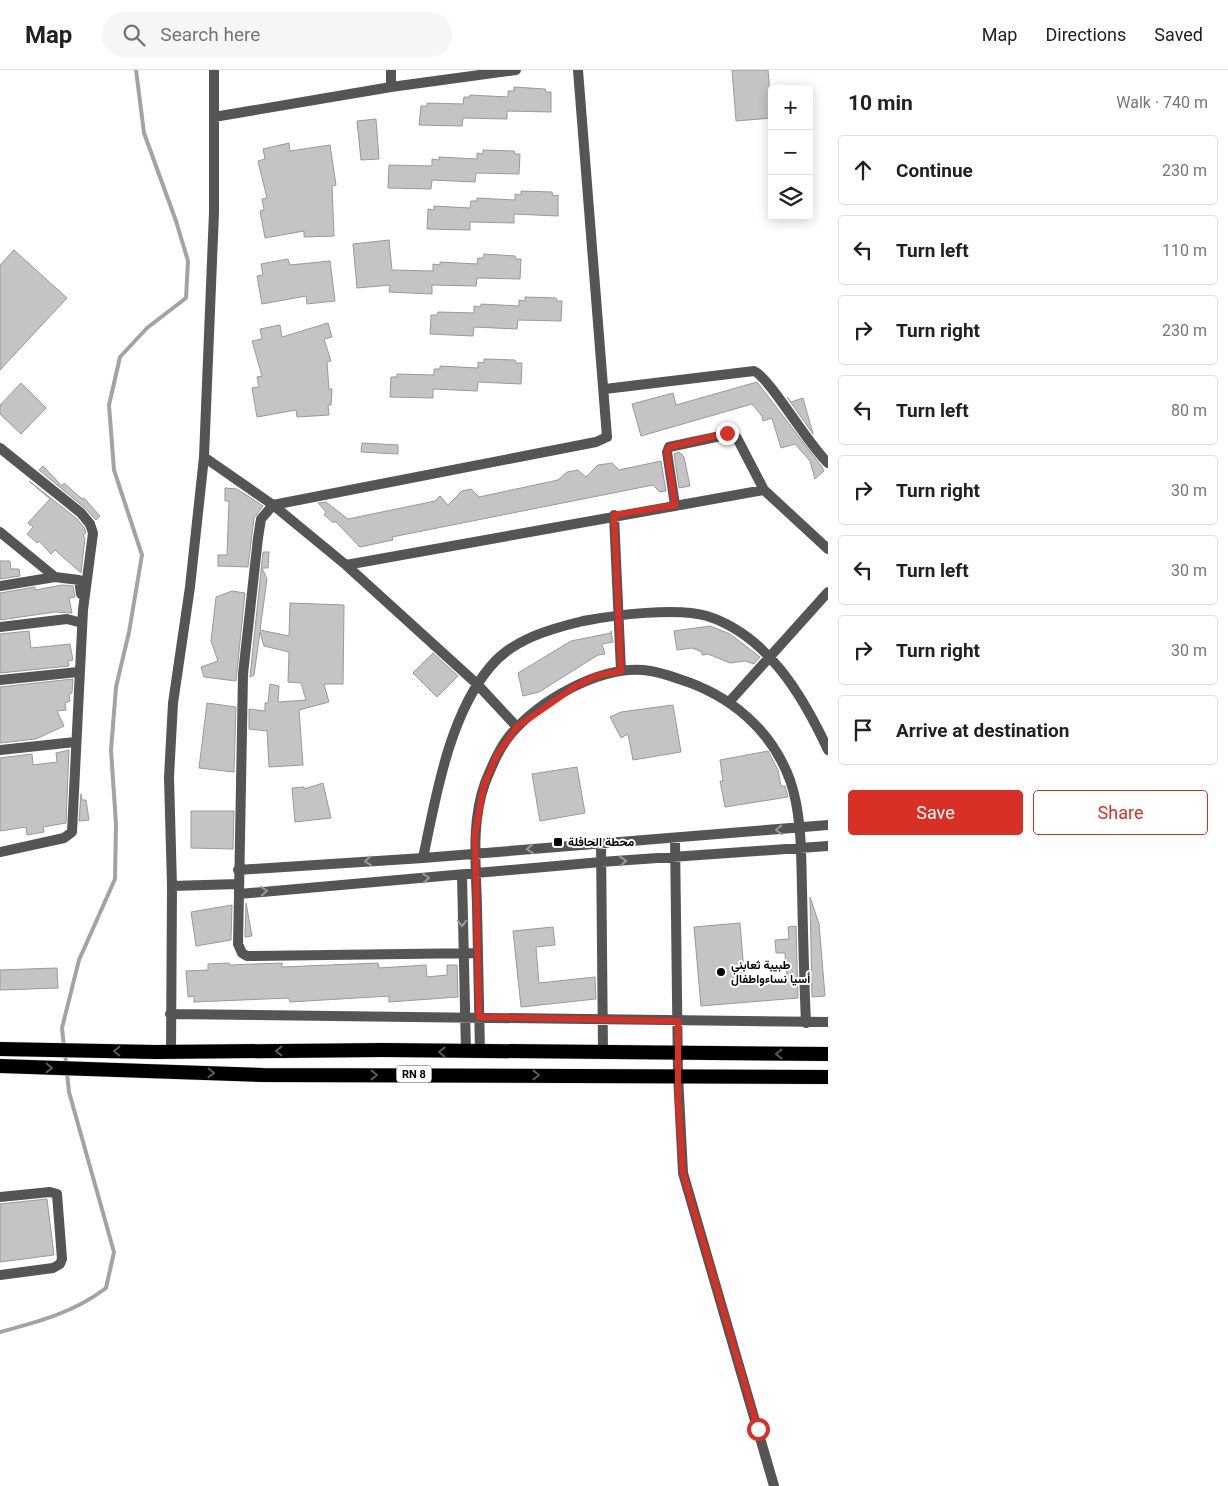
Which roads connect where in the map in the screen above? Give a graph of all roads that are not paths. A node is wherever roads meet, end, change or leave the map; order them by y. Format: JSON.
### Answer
{"nodes":[{"id":1,"x":214,"y":70,"type":"edge"},
{"id":2,"x":391,"y":70,"type":"edge"},
{"id":3,"x":516,"y":70,"type":"edge"},
{"id":4,"x":578,"y":70,"type":"edge"},
{"id":5,"x":391,"y":87,"type":"junction"},
{"id":6,"x":214,"y":117,"type":"junction"},
{"id":7,"x":605,"y":389,"type":"junction"},
{"id":8,"x":0,"y":448,"type":"edge"},
{"id":9,"x":204,"y":457,"type":"junction"},
{"id":10,"x":828,"y":463,"type":"edge"},
{"id":11,"x":764,"y":490,"type":"junction"},
{"id":12,"x":273,"y":505,"type":"junction"},
{"id":13,"x":675,"y":505,"type":"junction"},
{"id":14,"x":614,"y":515,"type":"junction"},
{"id":15,"x":0,"y":532,"type":"edge"},
{"id":16,"x":828,"y":550,"type":"edge"},
{"id":17,"x":346,"y":565,"type":"junction"},
{"id":18,"x":55,"y":577,"type":"junction"},
{"id":19,"x":0,"y":586,"type":"edge"},
{"id":20,"x":828,"y":592,"type":"edge"},
{"id":21,"x":83,"y":610,"type":"junction"},
{"id":22,"x":619,"y":617,"type":"junction"},
{"id":23,"x":82,"y":623,"type":"junction"},
{"id":24,"x":0,"y":627,"type":"edge"},
{"id":25,"x":770,"y":656,"type":"junction"},
{"id":26,"x":621,"y":671,"type":"junction"},
{"id":27,"x":78,"y":672,"type":"junction"},
{"id":28,"x":0,"y":680,"type":"edge"},
{"id":29,"x":477,"y":684,"type":"junction"},
{"id":30,"x":730,"y":701,"type":"junction"},
{"id":31,"x":517,"y":727,"type":"junction"},
{"id":32,"x":74,"y":742,"type":"junction"},
{"id":33,"x":0,"y":750,"type":"edge"},
{"id":34,"x":828,"y":750,"type":"edge"},
{"id":35,"x":828,"y":825,"type":"edge"},
{"id":36,"x":799,"y":828,"type":"junction"},
{"id":37,"x":675,"y":838,"type":"junction"},
{"id":38,"x":602,"y":843,"type":"junction"},
{"id":39,"x":828,"y":846,"type":"edge"},
{"id":40,"x":800,"y":849,"type":"junction"},
{"id":41,"x":0,"y":852,"type":"edge"},
{"id":42,"x":476,"y":854,"type":"junction"},
{"id":43,"x":674,"y":857,"type":"junction"},
{"id":44,"x":423,"y":858,"type":"junction"},
{"id":45,"x":601,"y":862,"type":"junction"},
{"id":46,"x":238,"y":870,"type":"junction"},
{"id":47,"x":476,"y":873,"type":"junction"},
{"id":48,"x":462,"y":875,"type":"junction"},
{"id":49,"x":172,"y":886,"type":"junction"},
{"id":50,"x":239,"y":889,"type":"junction"},
{"id":51,"x":462,"y":953,"type":"junction"},
{"id":52,"x":478,"y":953,"type":"junction"},
{"id":53,"x":170,"y":1014,"type":"junction"},
{"id":54,"x":464,"y":1016,"type":"junction"},
{"id":55,"x":479,"y":1017,"type":"junction"},
{"id":56,"x":602,"y":1019,"type":"junction"},
{"id":57,"x":678,"y":1021,"type":"junction"},
{"id":58,"x":806,"y":1022,"type":"junction"},
{"id":59,"x":828,"y":1022,"type":"edge"},
{"id":60,"x":0,"y":1048,"type":"edge"},
{"id":61,"x":171,"y":1052,"type":"junction"},
{"id":62,"x":473,"y":1052,"type":"junction"},
{"id":63,"x":603,"y":1052,"type":"junction"},
{"id":64,"x":677,"y":1053,"type":"junction"},
{"id":65,"x":828,"y":1054,"type":"edge"},
{"id":66,"x":0,"y":1066,"type":"edge"},
{"id":67,"x":678,"y":1075,"type":"junction"},
{"id":68,"x":828,"y":1077,"type":"edge"},
{"id":69,"x":0,"y":1197,"type":"edge"},
{"id":70,"x":0,"y":1275,"type":"edge"},
{"id":71,"x":774,"y":1486,"type":"edge"}],
"edges":[{"from":1,"to":6,"type":"street"},
{"from":2,"to":5,"type":"street"},
{"from":3,"to":5,"type":"street"},
{"from":4,"to":7,"type":"street"},
{"from":5,"to":6,"type":"street"},
{"from":6,"to":9,"type":"street"},
{"from":7,"to":10,"type":"street"},
{"from":7,"to":12,"type":"street"},
{"from":8,"to":21,"type":"street"},
{"from":9,"to":12,"type":"street"},
{"from":9,"to":49,"type":"street"},
{"from":11,"to":13,"type":"street"},
{"from":11,"to":13,"type":"street"},
{"from":11,"to":16,"type":"street"},
{"from":12,"to":17,"type":"street"},
{"from":12,"to":46,"type":"street"},
{"from":13,"to":14,"type":"street"},
{"from":14,"to":17,"type":"street"},
{"from":14,"to":22,"type":"street"},
{"from":15,"to":18,"type":"street"},
{"from":17,"to":29,"type":"street"},
{"from":18,"to":19,"type":"street"},
{"from":18,"to":21,"type":"street"},
{"from":20,"to":25,"type":"street"},
{"from":21,"to":23,"type":"street"},
{"from":22,"to":25,"type":"street"},
{"from":22,"to":26,"type":"street"},
{"from":22,"to":29,"type":"street"},
{"from":23,"to":24,"type":"street"},
{"from":23,"to":27,"type":"street"},
{"from":25,"to":30,"type":"street"},
{"from":25,"to":34,"type":"street"},
{"from":26,"to":30,"type":"street"},
{"from":26,"to":31,"type":"street"},
{"from":27,"to":28,"type":"street"},
{"from":27,"to":32,"type":"street"},
{"from":29,"to":31,"type":"street"},
{"from":29,"to":44,"type":"street"},
{"from":30,"to":36,"type":"street"},
{"from":31,"to":42,"type":"street"},
{"from":32,"to":33,"type":"street"},
{"from":32,"to":41,"type":"street"},
{"from":35,"to":36,"type":"street"},
{"from":36,"to":37,"type":"street","one_way":true},
{"from":36,"to":40,"type":"street"},
{"from":37,"to":38,"type":"street"},
{"from":37,"to":43,"type":"street"},
{"from":38,"to":42,"type":"street","one_way":true},
{"from":38,"to":45,"type":"street"},
{"from":39,"to":40,"type":"street"},
{"from":40,"to":43,"type":"street"},
{"from":40,"to":58,"type":"street"},
{"from":42,"to":44,"type":"street"},
{"from":42,"to":47,"type":"street"},
{"from":45,"to":43,"type":"street","one_way":true},
{"from":43,"to":57,"type":"street"},
{"from":44,"to":46,"type":"street","one_way":true},
{"from":45,"to":47,"type":"street"},
{"from":45,"to":56,"type":"street"},
{"from":46,"to":50,"type":"street"},
{"from":47,"to":48,"type":"street"},
{"from":47,"to":52,"type":"street"},
{"from":50,"to":48,"type":"street","one_way":true},
{"from":48,"to":51,"type":"street","one_way":true},
{"from":49,"to":50,"type":"street"},
{"from":49,"to":53,"type":"street"},
{"from":50,"to":51,"type":"street"},
{"from":51,"to":52,"type":"street"},
{"from":51,"to":54,"type":"street"},
{"from":52,"to":55,"type":"street"},
{"from":53,"to":54,"type":"street"},
{"from":53,"to":61,"type":"street"},
{"from":54,"to":55,"type":"street"},
{"from":54,"to":62,"type":"street"},
{"from":55,"to":56,"type":"street"},
{"from":55,"to":62,"type":"street"},
{"from":56,"to":57,"type":"street"},
{"from":56,"to":63,"type":"street"},
{"from":57,"to":58,"type":"street"},
{"from":57,"to":64,"type":"street"},
{"from":58,"to":59,"type":"street"},
{"from":61,"to":60,"type":"highway","number":"RN 8","one_way":true},
{"from":62,"to":61,"type":"highway","number":"RN 8","one_way":true},
{"from":62,"to":63,"type":"highway","number":"RN 8"},
{"from":63,"to":64,"type":"highway","number":"RN 8"},
{"from":65,"to":64,"type":"highway","number":"RN 8","one_way":true},
{"from":64,"to":67,"type":"street"},
{"from":66,"to":67,"type":"highway","number":"RN 8","one_way":true},
{"from":67,"to":68,"type":"highway","number":"RN 8"},
{"from":67,"to":71,"type":"street"},
{"from":69,"to":70,"type":"street"}]}
